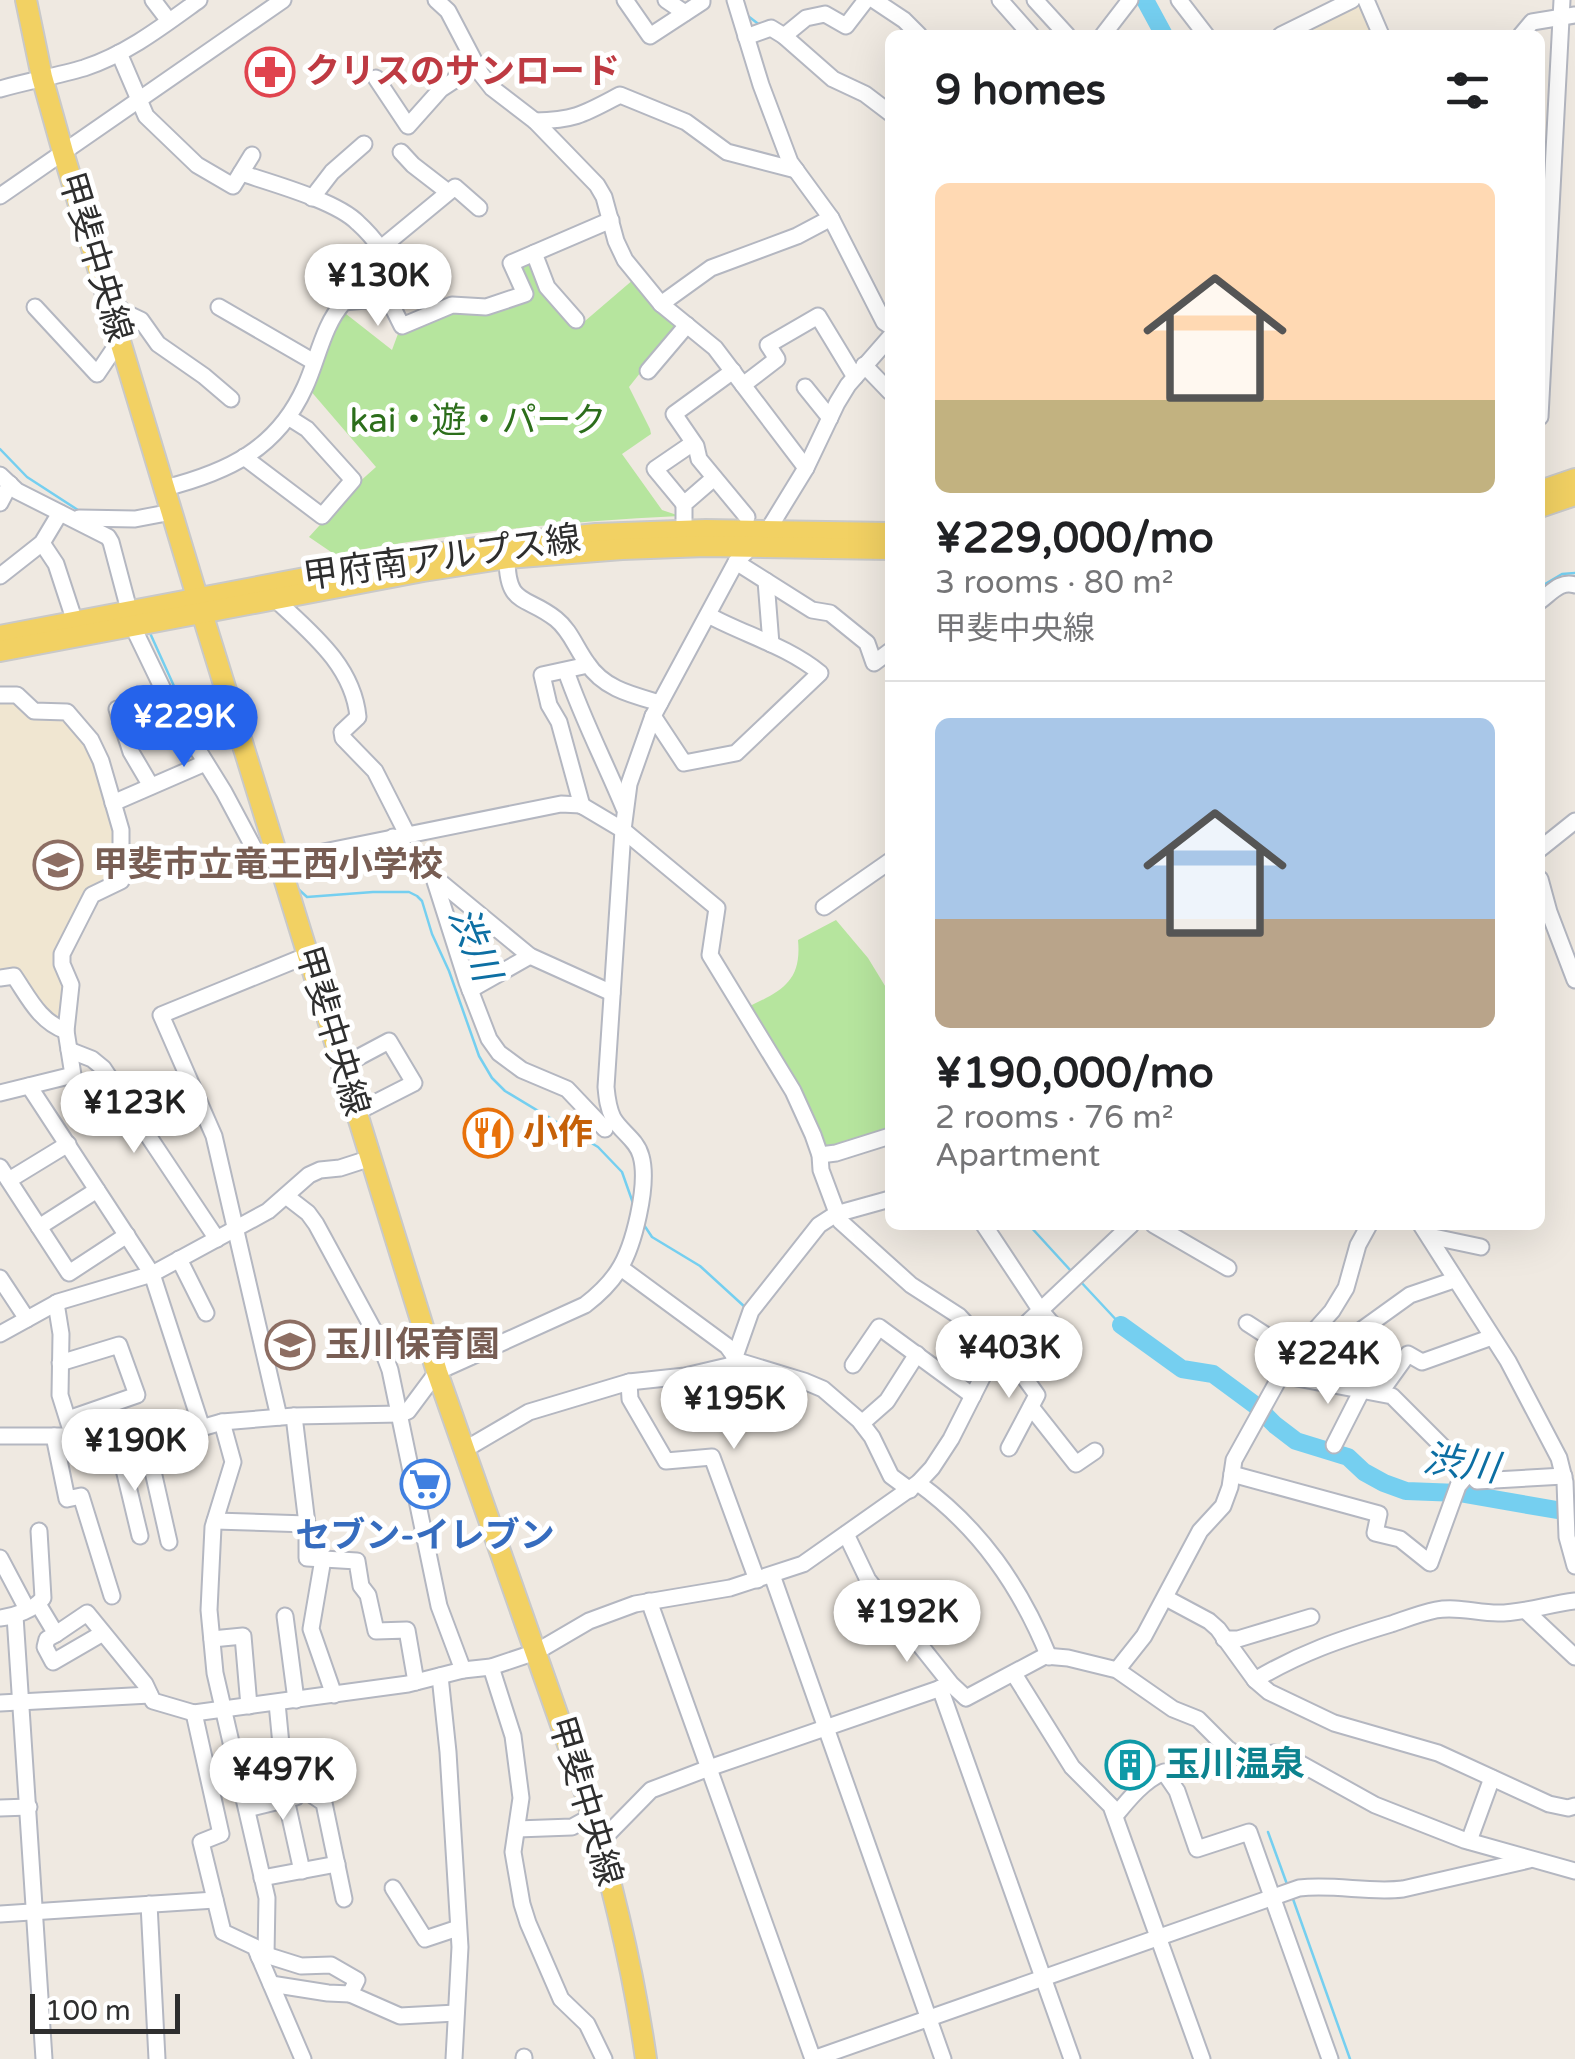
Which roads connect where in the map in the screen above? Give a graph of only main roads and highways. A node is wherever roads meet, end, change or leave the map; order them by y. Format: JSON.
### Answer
{"nodes":[{"id":1,"x":26,"y":0,"type":"edge"},
{"id":2,"x":1575,"y":478,"type":"edge"},
{"id":3,"x":1545,"y":490,"type":"edge"},
{"id":4,"x":1575,"y":494,"type":"edge"},
{"id":5,"x":1545,"y":505,"type":"edge"},
{"id":6,"x":885,"y":533,"type":"edge"},
{"id":7,"x":885,"y":549,"type":"edge"},
{"id":8,"x":200,"y":605,"type":"junction"},
{"id":9,"x":131,"y":618,"type":"junction"},
{"id":10,"x":0,"y":636,"type":"edge"},
{"id":11,"x":0,"y":651,"type":"edge"},
{"id":12,"x":646,"y":2059,"type":"edge"}],
"edges":[{"from":1,"to":8,"type":"main road","name":"甲斐中央線"},
{"from":2,"to":3,"type":"main road"},
{"from":4,"to":5,"type":"main road"},
{"from":6,"to":8,"type":"main road","name":"甲府南アルプス線"},
{"from":7,"to":8,"type":"main road","name":"甲府南アルプス線"},
{"from":8,"to":9,"type":"main road","name":"甲府南アルプス線"},
{"from":8,"to":12,"type":"main road","name":"甲斐中央線"},
{"from":9,"to":10,"type":"main road","name":"甲府南アルプス線"},
{"from":9,"to":11,"type":"main road","name":"甲府南アルプス線"}]}
